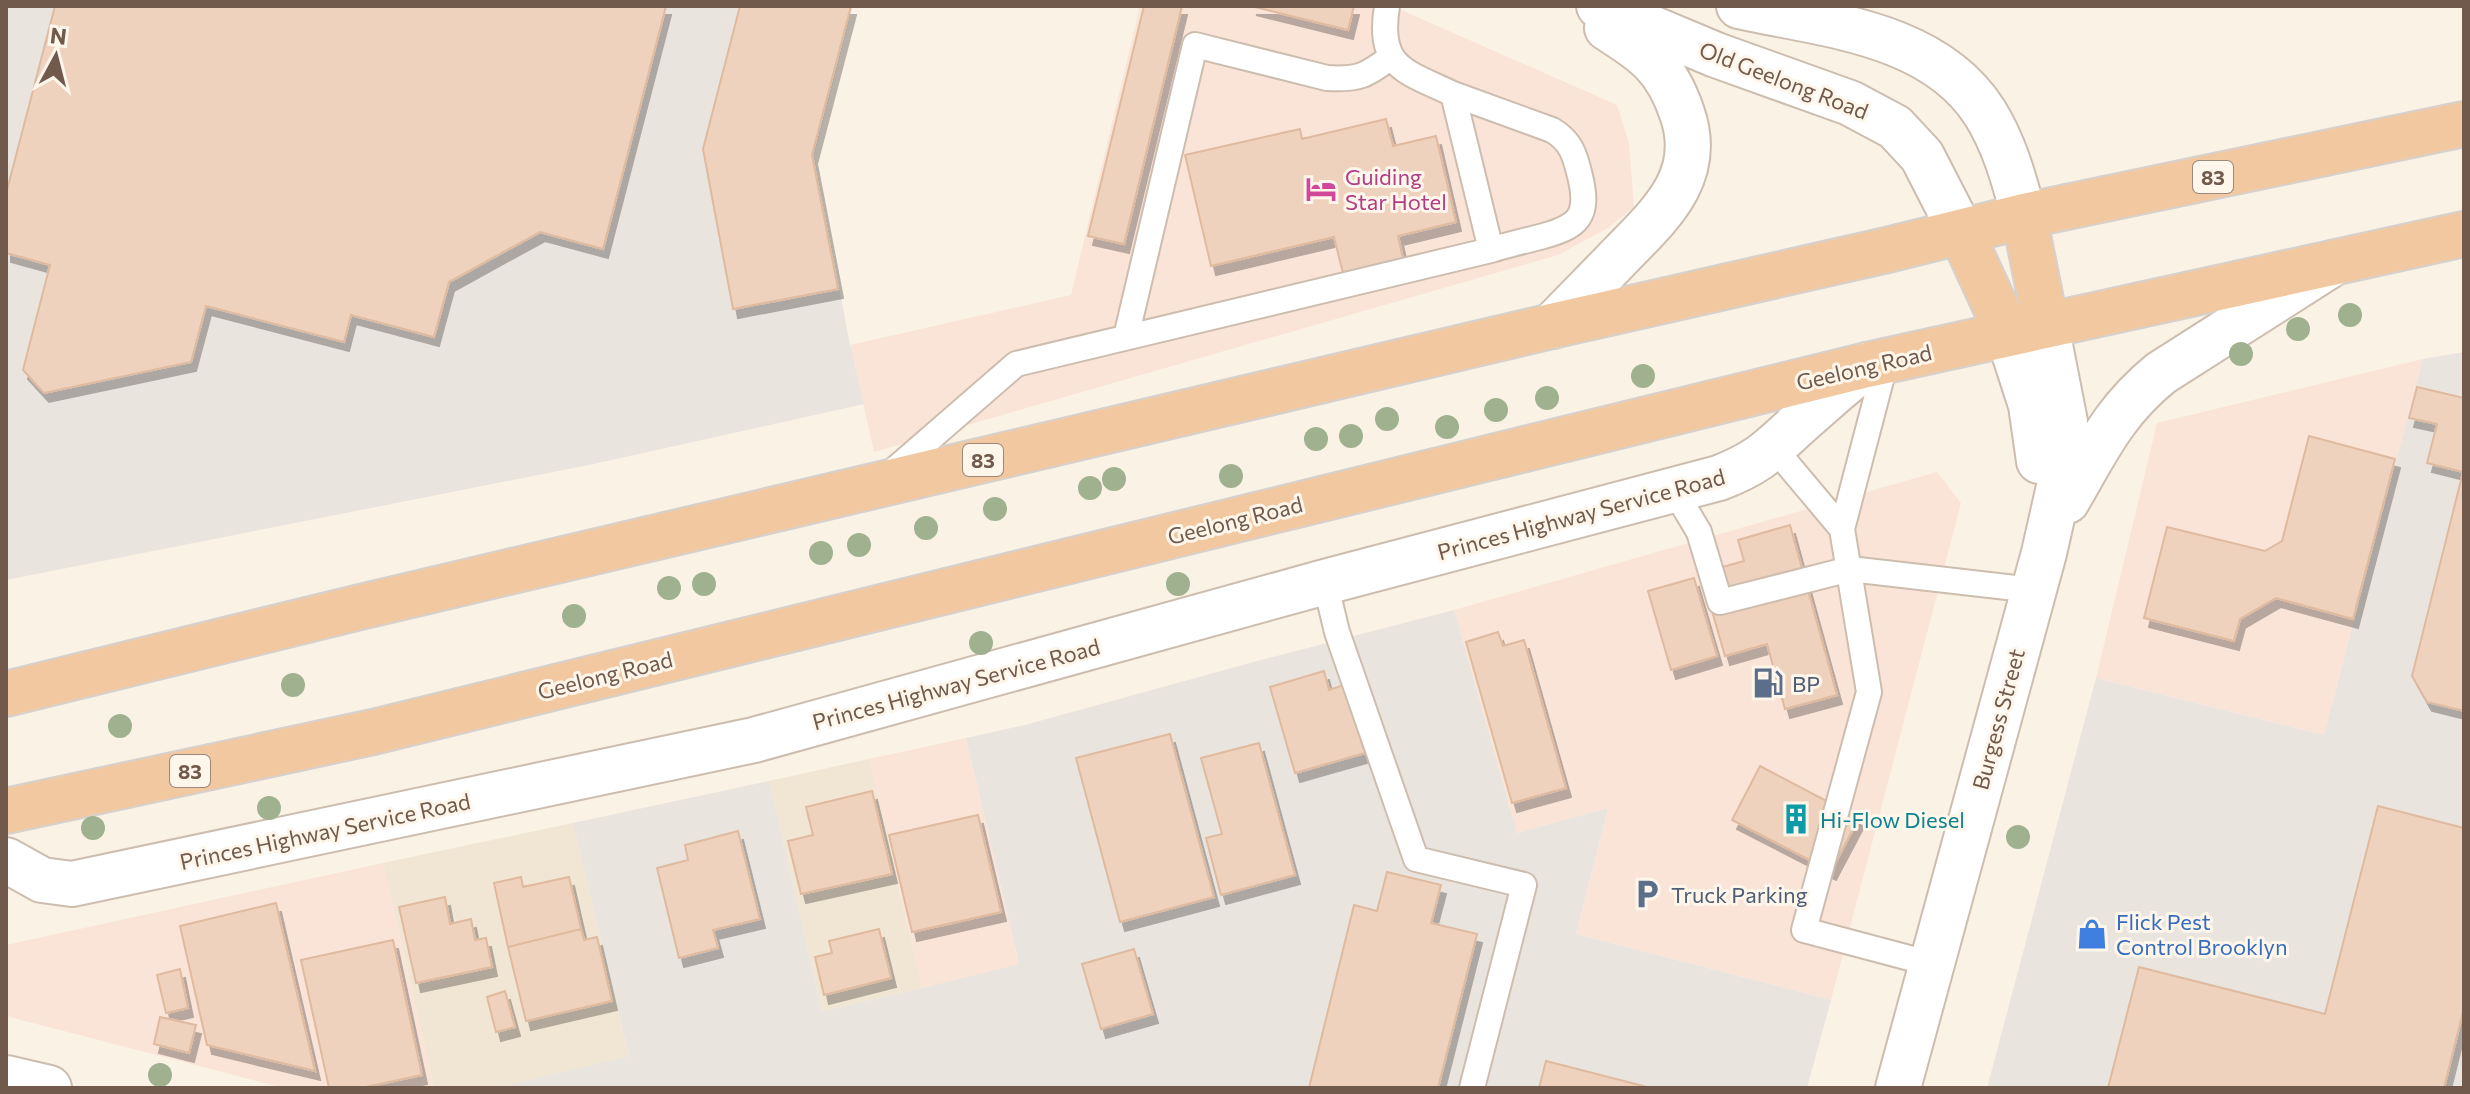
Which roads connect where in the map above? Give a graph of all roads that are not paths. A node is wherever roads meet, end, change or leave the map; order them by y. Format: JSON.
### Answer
{"nodes":[{"id":1,"x":1387,"y":6,"type":"edge"},
{"id":2,"x":1569,"y":6,"type":"edge"},
{"id":3,"x":1599,"y":6,"type":"edge"},
{"id":4,"x":1739,"y":6,"type":"edge"},
{"id":5,"x":1391,"y":57,"type":"junction"},
{"id":6,"x":1453,"y":94,"type":"junction"},
{"id":7,"x":2464,"y":124,"type":"edge"},
{"id":8,"x":2024,"y":216,"type":"junction"},
{"id":9,"x":1961,"y":232,"type":"junction"},
{"id":10,"x":2464,"y":234,"type":"edge"},
{"id":11,"x":1491,"y":250,"type":"junction"},
{"id":12,"x":2333,"y":263,"type":"junction"},
{"id":13,"x":1552,"y":326,"type":"junction"},
{"id":14,"x":2027,"y":330,"type":"junction"},
{"id":15,"x":1126,"y":337,"type":"junction"},
{"id":16,"x":1876,"y":363,"type":"junction"},
{"id":17,"x":1774,"y":448,"type":"junction"},
{"id":18,"x":876,"y":485,"type":"junction"},
{"id":19,"x":1674,"y":490,"type":"junction"},
{"id":20,"x":1842,"y":529,"type":"junction"},
{"id":21,"x":2048,"y":535,"type":"junction"},
{"id":22,"x":1850,"y":569,"type":"junction"},
{"id":23,"x":1325,"y":582,"type":"junction"},
{"id":24,"x":2033,"y":590,"type":"junction"},
{"id":25,"x":6,"y":694,"type":"edge"},
{"id":26,"x":70,"y":797,"type":"junction"},
{"id":27,"x":6,"y":811,"type":"edge"},
{"id":28,"x":6,"y":843,"type":"edge"},
{"id":29,"x":6,"y":860,"type":"edge"},
{"id":30,"x":1932,"y":964,"type":"junction"},
{"id":31,"x":6,"y":1080,"type":"edge"},
{"id":32,"x":49,"y":1088,"type":"edge"},
{"id":33,"x":1472,"y":1088,"type":"edge"},
{"id":34,"x":1898,"y":1088,"type":"edge"}],
"edges":[{"from":1,"to":5,"type":"lane"},
{"from":2,"to":13,"type":"street"},
{"from":3,"to":9,"type":"street","name":"Old Geelong Road"},
{"from":4,"to":8,"type":"street"},
{"from":5,"to":6,"type":"lane"},
{"from":5,"to":15,"type":"lane"},
{"from":6,"to":11,"type":"lane"},
{"from":6,"to":11,"type":"lane"},
{"from":7,"to":8,"type":"highway","number":"83"},
{"from":8,"to":9,"type":"highway","number":"83"},
{"from":8,"to":14,"type":"highway"},
{"from":9,"to":13,"type":"highway","number":"83"},
{"from":9,"to":14,"type":"highway"},
{"from":10,"to":12,"type":"highway","name":"Geelong Road","number":"83"},
{"from":11,"to":15,"type":"lane"},
{"from":12,"to":14,"type":"highway","name":"Geelong Road","number":"83"},
{"from":12,"to":21,"type":"street"},
{"from":13,"to":18,"type":"highway","number":"83"},
{"from":14,"to":16,"type":"highway","name":"Geelong Road","number":"83"},
{"from":14,"to":21,"type":"street","name":"Burgess Street"},
{"from":15,"to":18,"type":"lane"},
{"from":16,"to":17,"type":"street","name":"Princes Highway Service Road"},
{"from":16,"to":20,"type":"lane"},
{"from":16,"to":26,"type":"highway","name":"Geelong Road","number":"83"},
{"from":17,"to":19,"type":"street","name":"Princes Highway Service Road"},
{"from":17,"to":20,"type":"lane"},
{"from":18,"to":25,"type":"highway","number":"83"},
{"from":19,"to":22,"type":"lane"},
{"from":19,"to":23,"type":"street","name":"Princes Highway Service Road"},
{"from":20,"to":22,"type":"lane"},
{"from":21,"to":24,"type":"street","name":"Burgess Street"},
{"from":22,"to":24,"type":"lane"},
{"from":22,"to":30,"type":"lane"},
{"from":23,"to":29,"type":"street","name":"Princes Highway Service Road"},
{"from":23,"to":33,"type":"lane"},
{"from":24,"to":30,"type":"street","name":"Burgess Street"},
{"from":26,"to":27,"type":"highway","name":"Geelong Road","number":"83"},
{"from":26,"to":28,"type":"street"},
{"from":30,"to":34,"type":"street","name":"Burgess Street"},
{"from":31,"to":32,"type":"street"}]}
